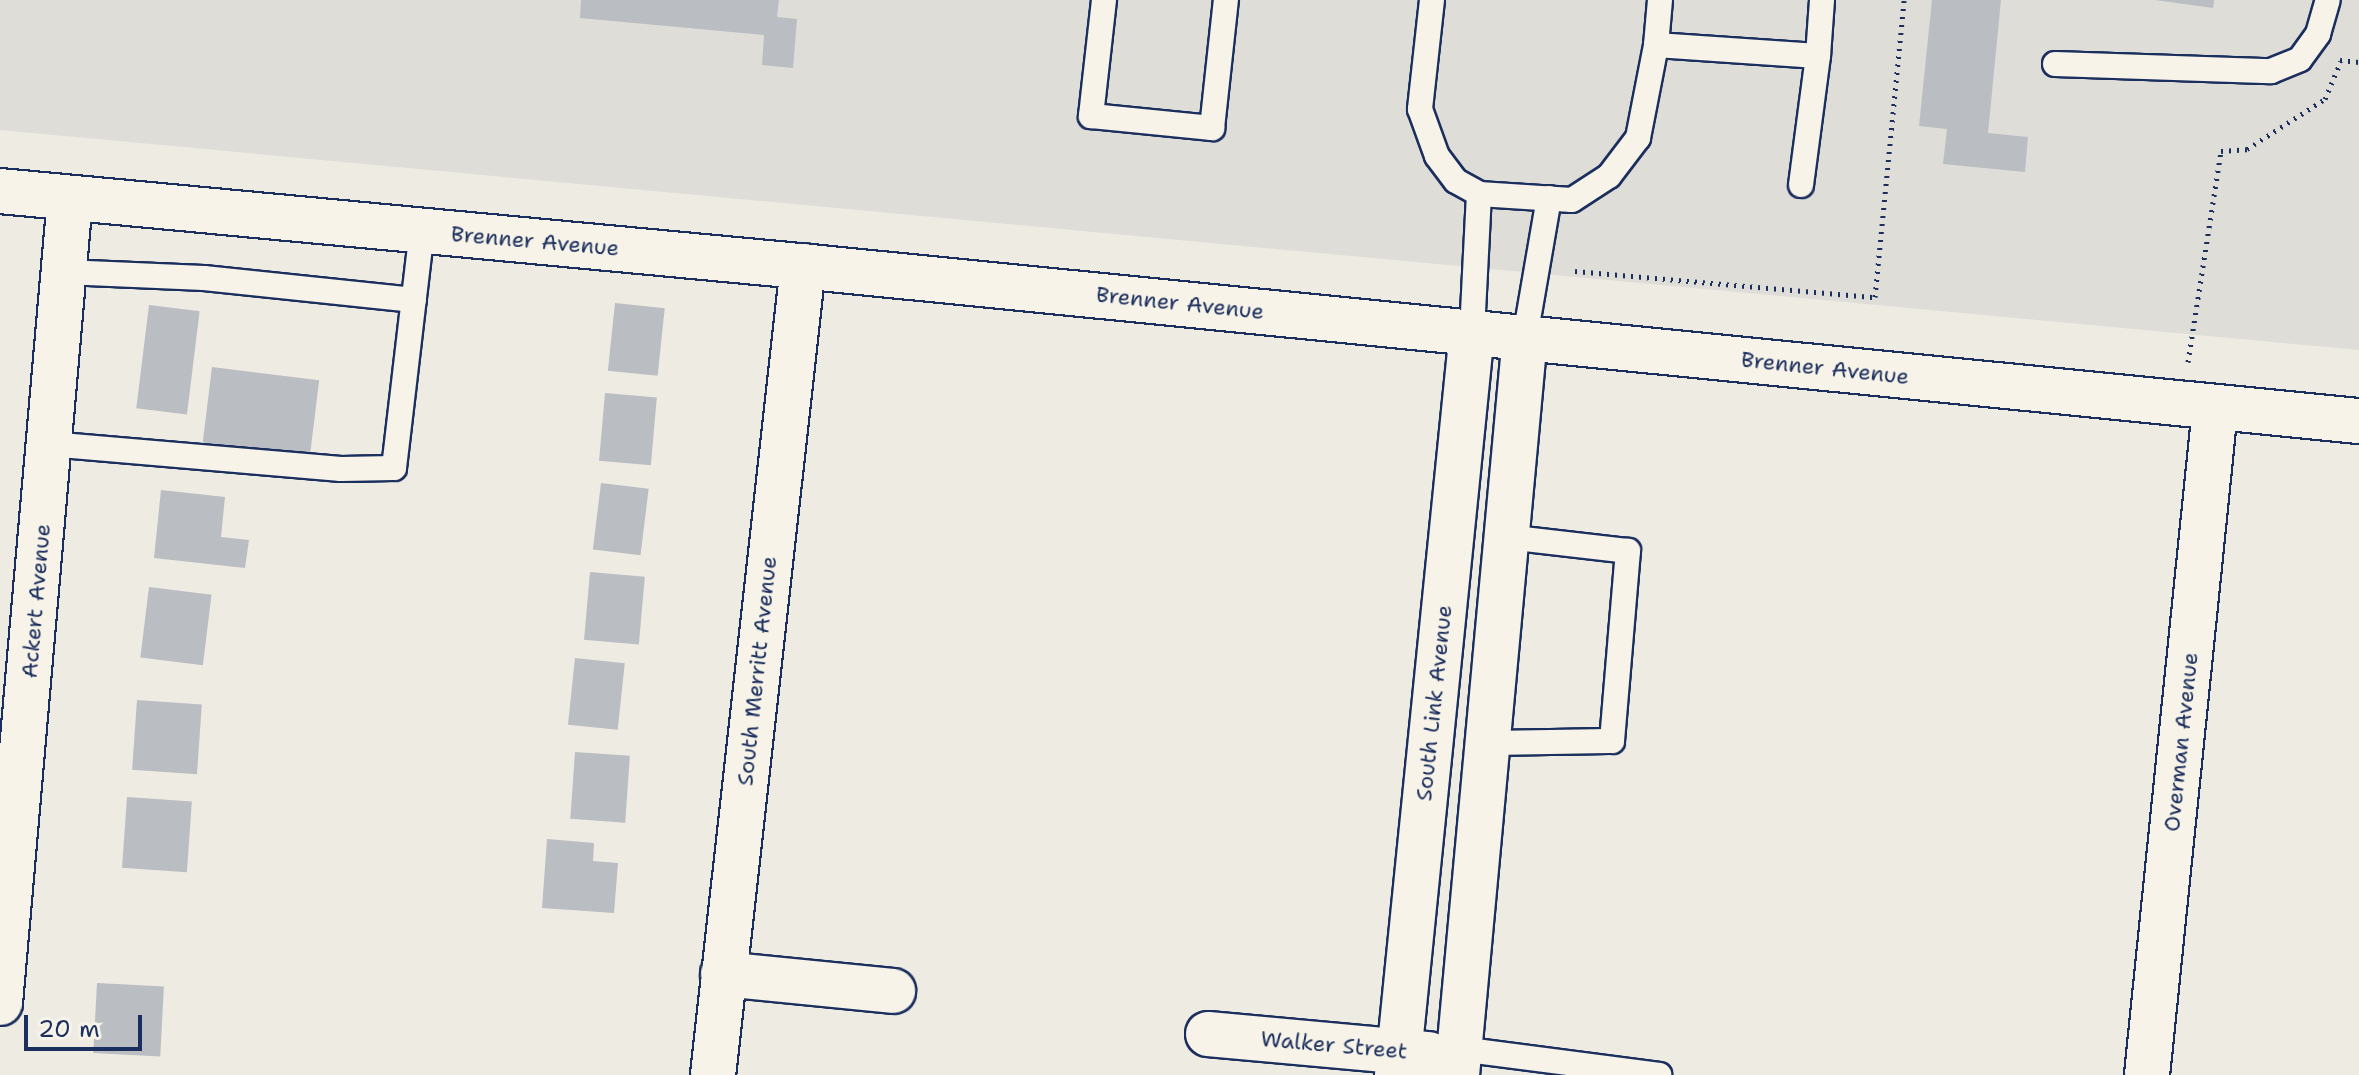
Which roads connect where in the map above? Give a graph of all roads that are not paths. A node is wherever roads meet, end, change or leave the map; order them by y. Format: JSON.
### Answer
{"nodes":[{"id":1,"x":1104,"y":0,"type":"edge"},
{"id":2,"x":1226,"y":0,"type":"edge"},
{"id":3,"x":1432,"y":0,"type":"edge"},
{"id":4,"x":1660,"y":0,"type":"edge"},
{"id":5,"x":1822,"y":0,"type":"edge"},
{"id":6,"x":2328,"y":0,"type":"edge"},
{"id":7,"x":1656,"y":45,"type":"junction"},
{"id":8,"x":1818,"y":56,"type":"junction"},
{"id":9,"x":2055,"y":64,"type":"dead end"},
{"id":10,"x":1801,"y":185,"type":"dead end"},
{"id":11,"x":0,"y":191,"type":"edge"},
{"id":12,"x":1479,"y":194,"type":"junction"},
{"id":13,"x":70,"y":198,"type":"junction"},
{"id":14,"x":1549,"y":198,"type":"junction"},
{"id":15,"x":422,"y":231,"type":"junction"},
{"id":16,"x":803,"y":266,"type":"junction"},
{"id":17,"x":64,"y":272,"type":"junction"},
{"id":18,"x":414,"y":300,"type":"junction"},
{"id":19,"x":1472,"y":332,"type":"junction"},
{"id":20,"x":1525,"y":337,"type":"junction"},
{"id":21,"x":2215,"y":409,"type":"junction"},
{"id":22,"x":2359,"y":421,"type":"edge"},
{"id":23,"x":49,"y":444,"type":"junction"},
{"id":24,"x":1507,"y":537,"type":"junction"},
{"id":25,"x":1488,"y":743,"type":"junction"},
{"id":26,"x":5,"y":912,"type":"edge"},
{"id":27,"x":723,"y":974,"type":"junction"},
{"id":28,"x":893,"y":991,"type":"dead end"},
{"id":29,"x":0,"y":1003,"type":"edge"},
{"id":30,"x":1208,"y":1034,"type":"dead end"},
{"id":31,"x":1459,"y":1060,"type":"edge"},
{"id":32,"x":1398,"y":1063,"type":"edge"},
{"id":33,"x":713,"y":1075,"type":"edge"},
{"id":34,"x":1659,"y":1075,"type":"edge"},
{"id":35,"x":2147,"y":1075,"type":"edge"}],
"edges":[{"from":1,"to":2,"type":"lane"},
{"from":3,"to":12,"type":"lane"},
{"from":4,"to":7,"type":"lane"},
{"from":5,"to":8,"type":"lane"},
{"from":6,"to":9,"type":"lane"},
{"from":7,"to":8,"type":"lane"},
{"from":7,"to":14,"type":"lane"},
{"from":8,"to":10,"type":"lane"},
{"from":11,"to":13,"type":"street","name":"Brenner Avenue"},
{"from":12,"to":14,"type":"lane"},
{"from":12,"to":19,"type":"lane"},
{"from":13,"to":15,"type":"street","name":"Brenner Avenue"},
{"from":13,"to":17,"type":"street","name":"Ackert Avenue"},
{"from":14,"to":20,"type":"lane"},
{"from":15,"to":16,"type":"street","name":"Brenner Avenue"},
{"from":15,"to":18,"type":"lane"},
{"from":16,"to":19,"type":"street","name":"Brenner Avenue"},
{"from":16,"to":27,"type":"street","name":"South Merritt Avenue"},
{"from":17,"to":18,"type":"lane"},
{"from":17,"to":23,"type":"street","name":"Ackert Avenue"},
{"from":18,"to":23,"type":"lane"},
{"from":19,"to":20,"type":"street","name":"Brenner Avenue"},
{"from":19,"to":32,"type":"street","name":"South Link Avenue"},
{"from":20,"to":21,"type":"street","name":"Brenner Avenue"},
{"from":20,"to":24,"type":"street"},
{"from":21,"to":22,"type":"street","name":"Brenner Avenue"},
{"from":21,"to":35,"type":"street","name":"Overman Avenue"},
{"from":23,"to":26,"type":"street","name":"Ackert Avenue"},
{"from":24,"to":25,"type":"street"},
{"from":24,"to":25,"type":"lane"},
{"from":25,"to":31,"type":"street"},
{"from":26,"to":29,"type":"street","name":"Ackert Avenue"},
{"from":27,"to":28,"type":"street"},
{"from":27,"to":33,"type":"street","name":"South Merritt Avenue"},
{"from":30,"to":32,"type":"street","name":"Walker Street"},
{"from":31,"to":32,"type":"street","name":"Walker Street"},
{"from":31,"to":34,"type":"lane"}]}
